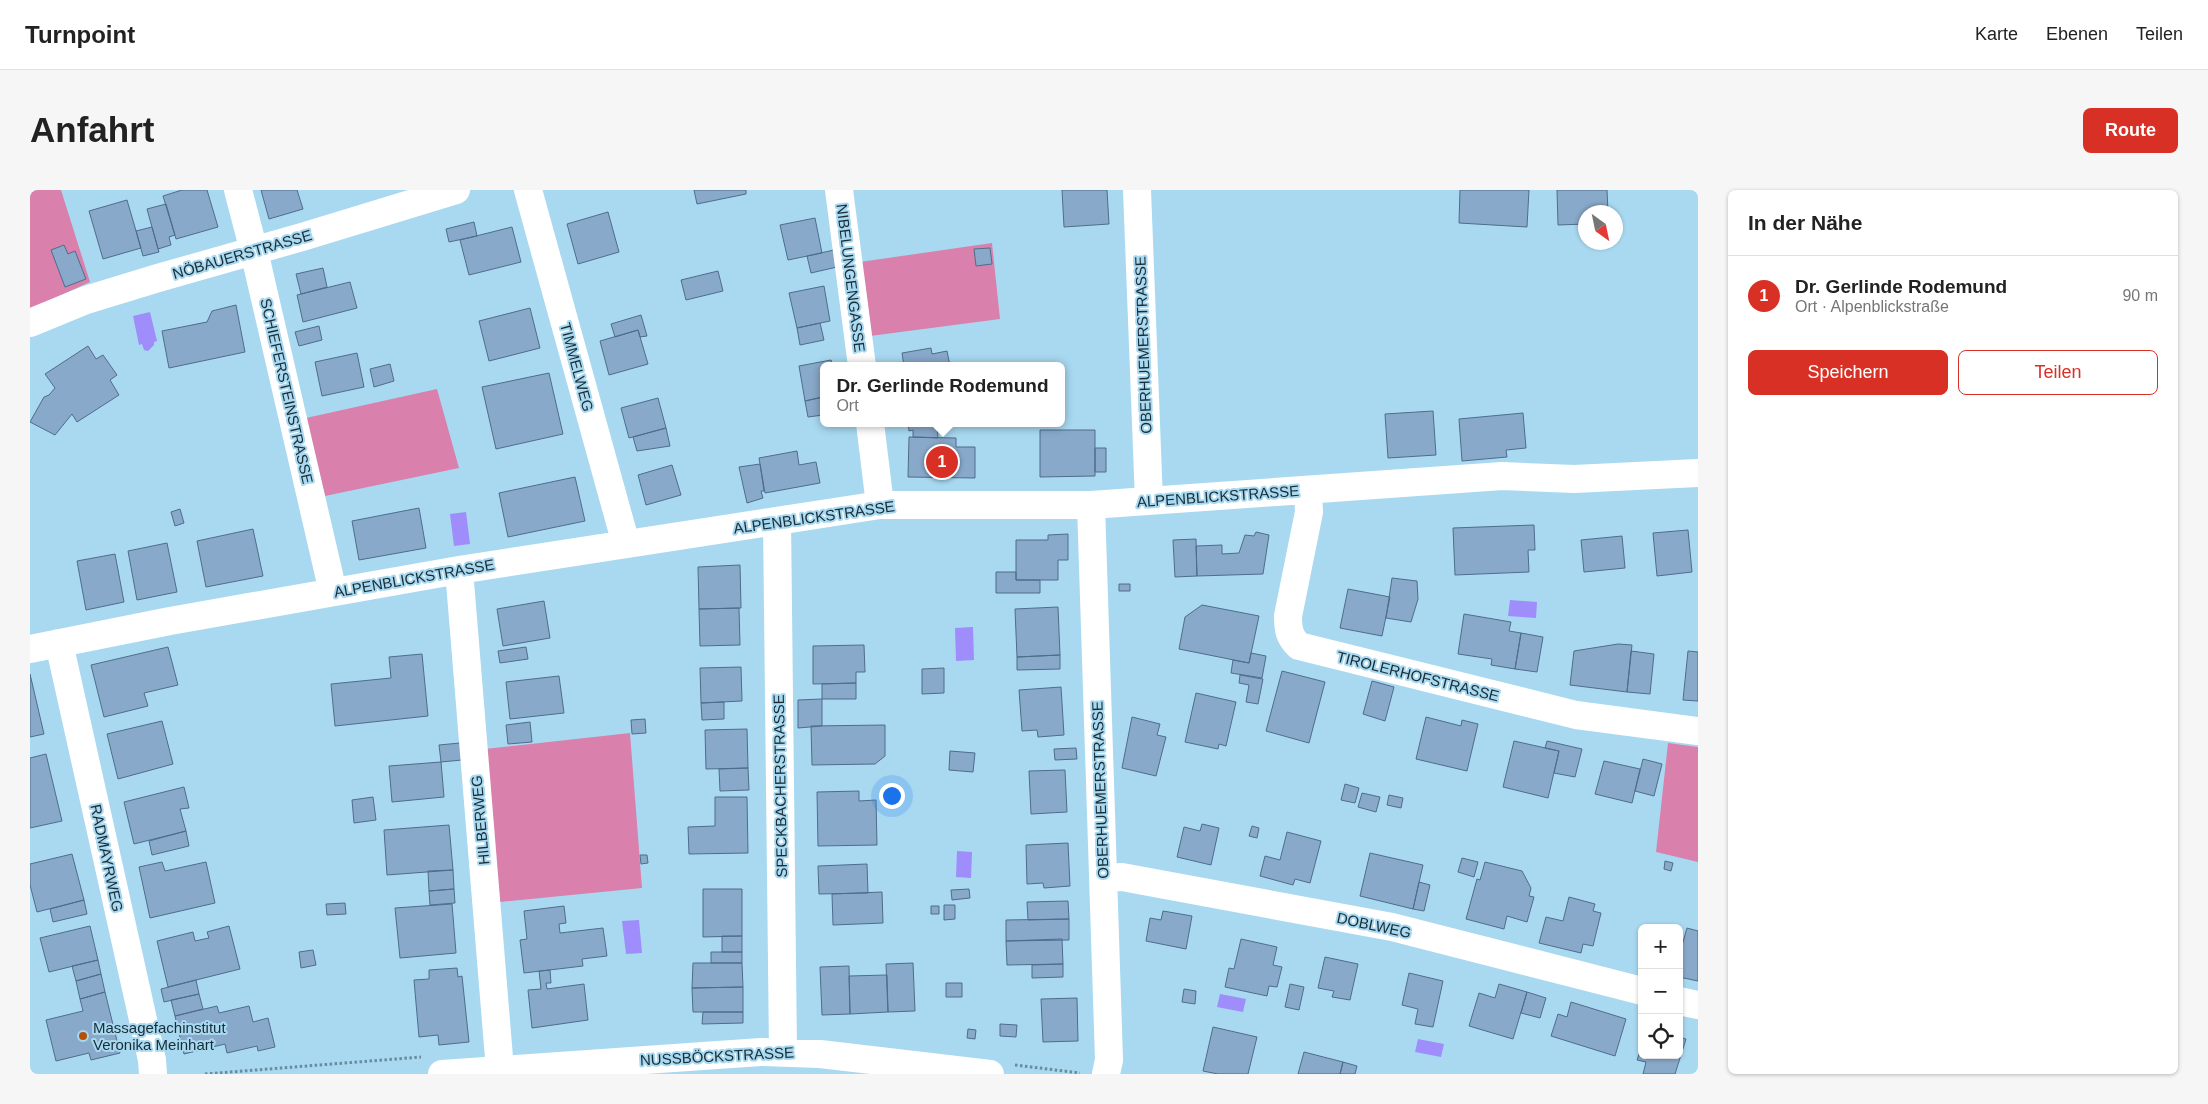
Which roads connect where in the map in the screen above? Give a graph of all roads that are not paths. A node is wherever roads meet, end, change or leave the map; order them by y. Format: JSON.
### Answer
{"nodes":[{"id":1,"x":238,"y":190,"type":"edge"},
{"id":2,"x":456,"y":190,"type":"edge"},
{"id":3,"x":528,"y":190,"type":"edge"},
{"id":4,"x":840,"y":190,"type":"edge"},
{"id":5,"x":1137,"y":190,"type":"edge"},
{"id":6,"x":254,"y":250,"type":"junction"},
{"id":7,"x":30,"y":323,"type":"edge"},
{"id":8,"x":862,"y":362,"type":"edge"},
{"id":9,"x":870,"y":427,"type":"edge"},
{"id":10,"x":1698,"y":473,"type":"edge"},
{"id":11,"x":1308,"y":490,"type":"junction"},
{"id":12,"x":1149,"y":501,"type":"junction"},
{"id":13,"x":880,"y":504,"type":"junction"},
{"id":14,"x":1090,"y":505,"type":"junction"},
{"id":15,"x":777,"y":521,"type":"junction"},
{"id":16,"x":626,"y":544,"type":"junction"},
{"id":17,"x":459,"y":570,"type":"junction"},
{"id":18,"x":333,"y":592,"type":"junction"},
{"id":19,"x":59,"y":642,"type":"junction"},
{"id":20,"x":30,"y":648,"type":"edge"},
{"id":21,"x":1698,"y":731,"type":"edge"},
{"id":22,"x":1103,"y":878,"type":"junction"},
{"id":23,"x":1638,"y":990,"type":"edge"},
{"id":24,"x":1683,"y":1001,"type":"edge"},
{"id":25,"x":1698,"y":1005,"type":"edge"},
{"id":26,"x":783,"y":1052,"type":"junction"},
{"id":27,"x":500,"y":1070,"type":"junction"},
{"id":28,"x":153,"y":1074,"type":"edge"},
{"id":29,"x":442,"y":1074,"type":"edge"},
{"id":30,"x":990,"y":1074,"type":"edge"},
{"id":31,"x":1106,"y":1074,"type":"edge"}],
"edges":[{"from":1,"to":6,"type":"street","name":"SCHIEFERSTEINSTRASSE"},
{"from":2,"to":6,"type":"street","name":"NÖBAUERSTRASSE"},
{"from":3,"to":16,"type":"street","name":"TIMMELWEG"},
{"from":4,"to":8,"type":"street","name":"NIBELUNGENGASSE"},
{"from":5,"to":12,"type":"street","name":"OBERHUEMERSTRASSE"},
{"from":6,"to":7,"type":"street","name":"NÖBAUERSTRASSE"},
{"from":6,"to":18,"type":"street","name":"SCHIEFERSTEINSTRASSE"},
{"from":9,"to":13,"type":"street"},
{"from":10,"to":11,"type":"street","name":"ALPENBLICKSTRASSE"},
{"from":11,"to":12,"type":"street","name":"ALPENBLICKSTRASSE"},
{"from":11,"to":21,"type":"street","name":"TIROLERHOFSTRASSE"},
{"from":12,"to":14,"type":"street","name":"ALPENBLICKSTRASSE"},
{"from":13,"to":14,"type":"street","name":"ALPENBLICKSTRASSE"},
{"from":13,"to":15,"type":"street","name":"ALPENBLICKSTRASSE"},
{"from":14,"to":22,"type":"street","name":"OBERHUEMERSTRASSE"},
{"from":15,"to":16,"type":"street","name":"ALPENBLICKSTRASSE"},
{"from":15,"to":26,"type":"street","name":"SPECKBACHERSTRASSE"},
{"from":16,"to":17,"type":"street","name":"ALPENBLICKSTRASSE"},
{"from":17,"to":18,"type":"street","name":"ALPENBLICKSTRASSE"},
{"from":17,"to":27,"type":"street","name":"HILBERWEG"},
{"from":18,"to":19,"type":"street","name":"ALPENBLICKSTRASSE"},
{"from":19,"to":20,"type":"street","name":"ALPENBLICKSTRASSE"},
{"from":19,"to":28,"type":"street","name":"RADMAYRWEG"},
{"from":22,"to":23,"type":"street","name":"DOBLWEG"},
{"from":22,"to":31,"type":"street","name":"OBERHUEMERSTRASSE"},
{"from":24,"to":25,"type":"street"},
{"from":26,"to":27,"type":"street","name":"NUSSBÖCKSTRASSE"},
{"from":26,"to":30,"type":"street","name":"NUSSBÖCKSTRASSE"},
{"from":27,"to":29,"type":"street","name":"NUSSBÖCKSTRASSE"}]}
